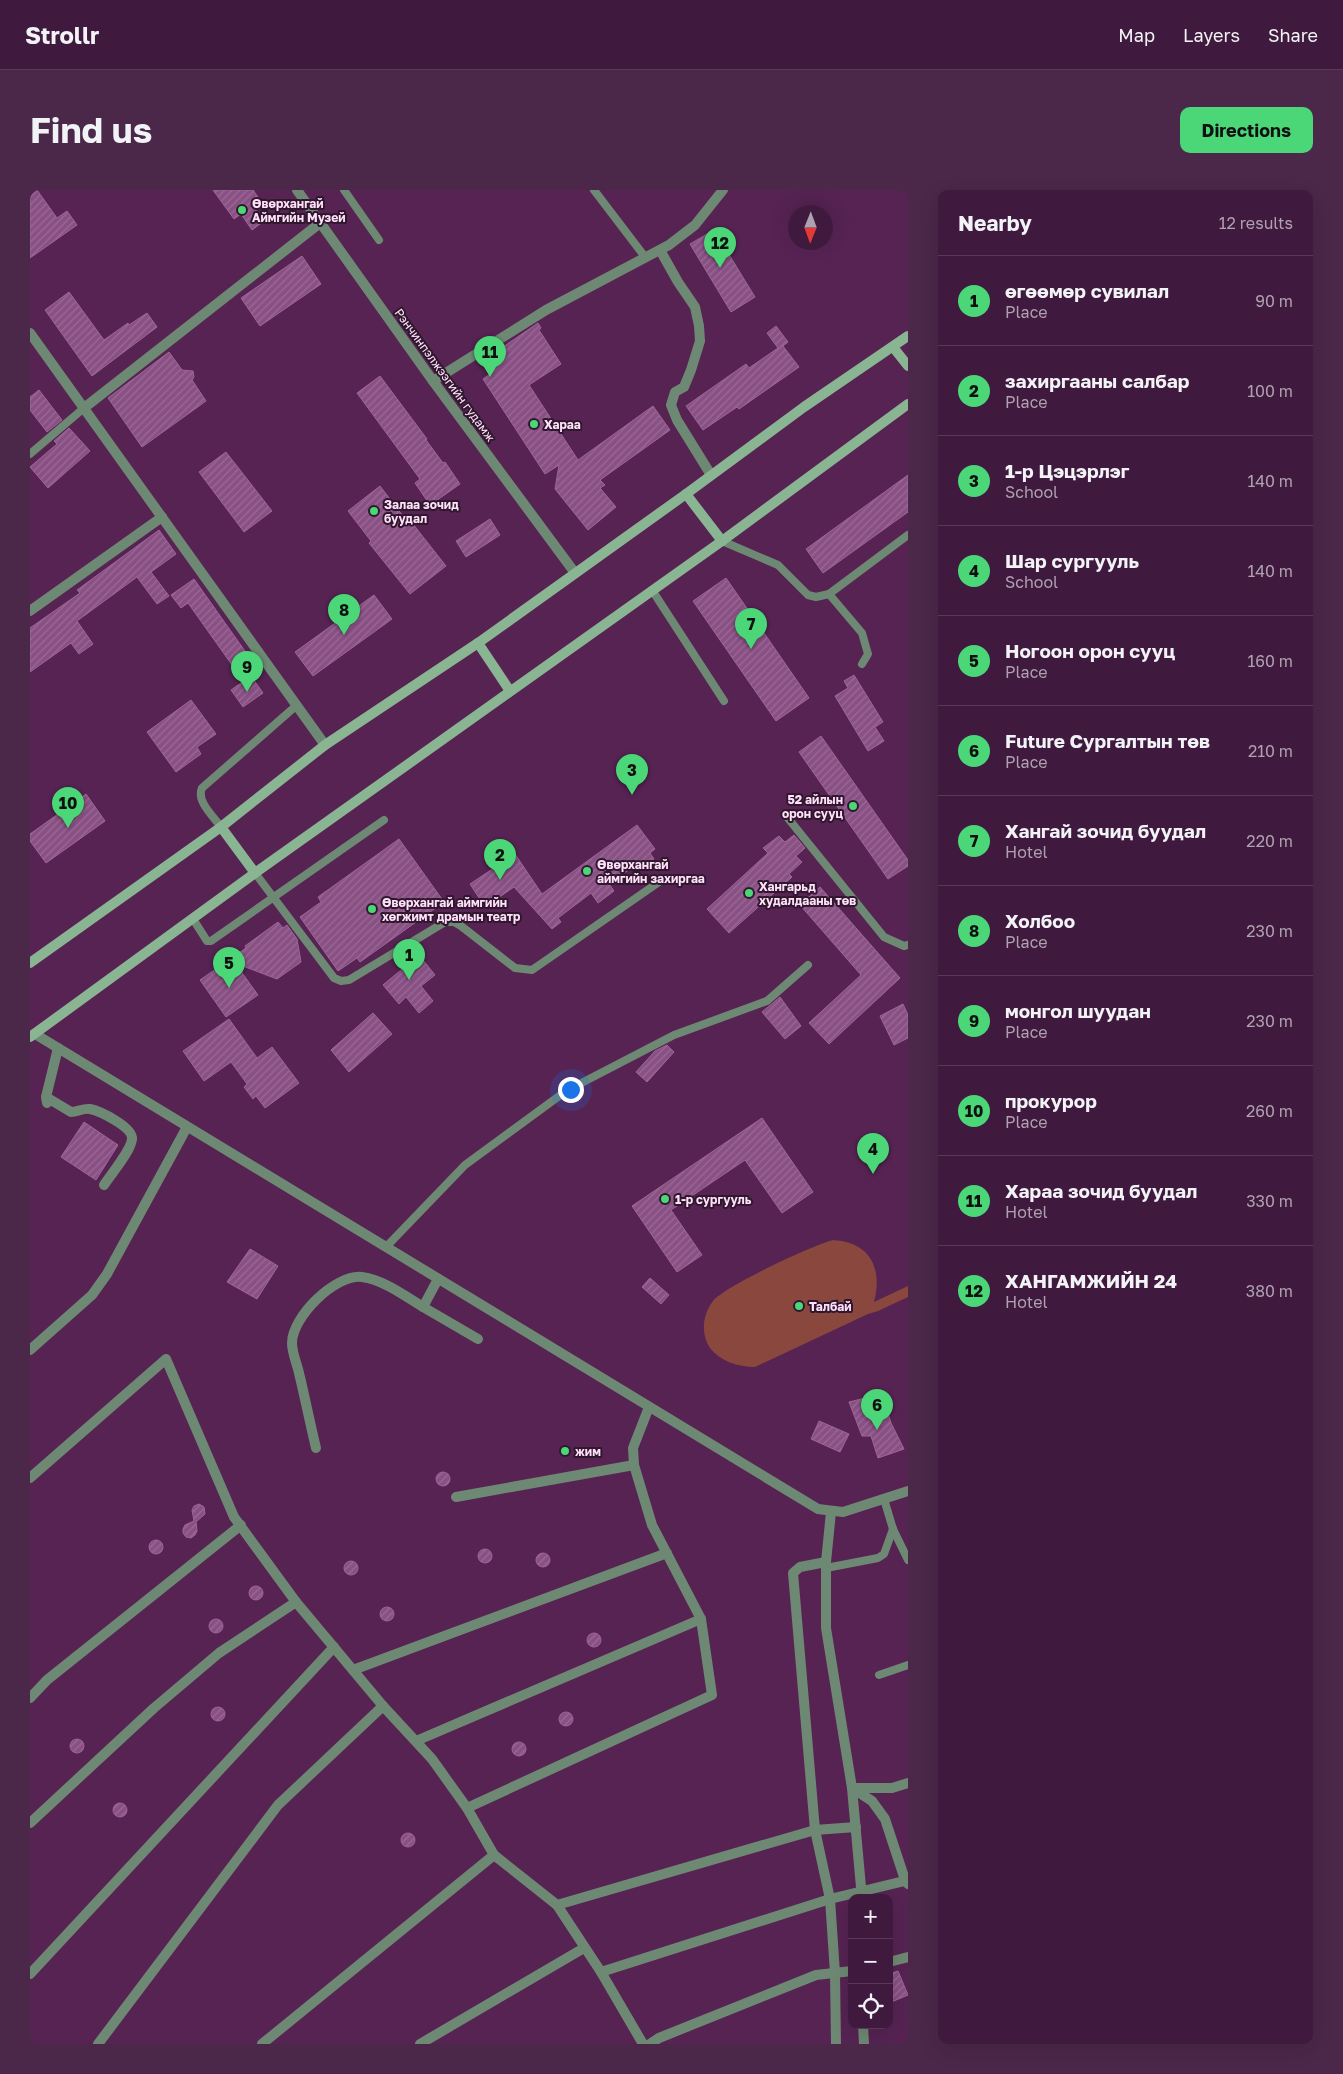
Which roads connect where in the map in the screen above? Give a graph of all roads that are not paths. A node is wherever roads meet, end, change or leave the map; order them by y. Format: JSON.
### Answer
{"nodes":[{"id":1,"x":296,"y":190,"type":"edge"},
{"id":2,"x":344,"y":190,"type":"edge"},
{"id":3,"x":594,"y":190,"type":"edge"},
{"id":4,"x":720,"y":191,"type":"edge"},
{"id":5,"x":320,"y":223,"type":"junction"},
{"id":6,"x":379,"y":240,"type":"dead end"},
{"id":7,"x":660,"y":250,"type":"junction"},
{"id":8,"x":645,"y":257,"type":"junction"},
{"id":9,"x":30,"y":333,"type":"edge"},
{"id":10,"x":908,"y":336,"type":"edge"},
{"id":11,"x":893,"y":347,"type":"junction"},
{"id":12,"x":908,"y":366,"type":"edge"},
{"id":13,"x":433,"y":381,"type":"junction"},
{"id":14,"x":908,"y":404,"type":"edge"},
{"id":15,"x":84,"y":408,"type":"junction"},
{"id":16,"x":30,"y":454,"type":"edge"},
{"id":17,"x":711,"y":475,"type":"junction"},
{"id":18,"x":686,"y":494,"type":"junction"},
{"id":19,"x":162,"y":518,"type":"junction"},
{"id":20,"x":908,"y":535,"type":"edge"},
{"id":21,"x":722,"y":541,"type":"junction"},
{"id":22,"x":575,"y":573,"type":"junction"},
{"id":23,"x":652,"y":590,"type":"junction"},
{"id":24,"x":828,"y":594,"type":"junction"},
{"id":25,"x":30,"y":611,"type":"edge"},
{"id":26,"x":478,"y":643,"type":"junction"},
{"id":27,"x":862,"y":664,"type":"dead end"},
{"id":28,"x":510,"y":691,"type":"junction"},
{"id":29,"x":724,"y":700,"type":"dead end"},
{"id":30,"x":297,"y":705,"type":"junction"},
{"id":31,"x":325,"y":744,"type":"junction"},
{"id":32,"x":787,"y":817,"type":"dead end"},
{"id":33,"x":384,"y":820,"type":"dead end"},
{"id":34,"x":221,"y":826,"type":"junction"},
{"id":35,"x":255,"y":874,"type":"junction"},
{"id":36,"x":659,"y":882,"type":"dead end"},
{"id":37,"x":274,"y":898,"type":"junction"},
{"id":38,"x":192,"y":919,"type":"junction"},
{"id":39,"x":908,"y":945,"type":"edge"},
{"id":40,"x":30,"y":963,"type":"edge"},
{"id":41,"x":808,"y":965,"type":"dead end"},
{"id":42,"x":33,"y":1036,"type":"edge"},
{"id":43,"x":58,"y":1048,"type":"junction"},
{"id":44,"x":187,"y":1126,"type":"junction"},
{"id":45,"x":104,"y":1185,"type":"dead end"},
{"id":46,"x":386,"y":1247,"type":"junction"},
{"id":47,"x":438,"y":1279,"type":"junction"},
{"id":48,"x":423,"y":1307,"type":"junction"},
{"id":49,"x":478,"y":1339,"type":"dead end"},
{"id":50,"x":30,"y":1350,"type":"edge"},
{"id":51,"x":649,"y":1407,"type":"junction"},
{"id":52,"x":316,"y":1448,"type":"dead end"},
{"id":53,"x":634,"y":1465,"type":"junction"},
{"id":54,"x":30,"y":1478,"type":"edge"},
{"id":55,"x":908,"y":1491,"type":"edge"},
{"id":56,"x":456,"y":1497,"type":"dead end"},
{"id":57,"x":884,"y":1499,"type":"junction"},
{"id":58,"x":831,"y":1512,"type":"junction"},
{"id":59,"x":241,"y":1525,"type":"junction"},
{"id":60,"x":893,"y":1529,"type":"junction"},
{"id":61,"x":667,"y":1553,"type":"junction"},
{"id":62,"x":908,"y":1560,"type":"edge"},
{"id":63,"x":826,"y":1565,"type":"junction"},
{"id":64,"x":296,"y":1602,"type":"junction"},
{"id":65,"x":701,"y":1619,"type":"junction"},
{"id":66,"x":334,"y":1647,"type":"junction"},
{"id":67,"x":908,"y":1665,"type":"edge"},
{"id":68,"x":353,"y":1670,"type":"junction"},
{"id":69,"x":879,"y":1675,"type":"dead end"},
{"id":70,"x":30,"y":1698,"type":"edge"},
{"id":71,"x":384,"y":1706,"type":"junction"},
{"id":72,"x":416,"y":1741,"type":"junction"},
{"id":73,"x":908,"y":1783,"type":"edge"},
{"id":74,"x":852,"y":1788,"type":"junction"},
{"id":75,"x":467,"y":1808,"type":"junction"},
{"id":76,"x":30,"y":1823,"type":"edge"},
{"id":77,"x":856,"y":1826,"type":"junction"},
{"id":78,"x":815,"y":1830,"type":"junction"},
{"id":79,"x":494,"y":1855,"type":"junction"},
{"id":80,"x":907,"y":1881,"type":"edge"},
{"id":81,"x":862,"y":1894,"type":"edge"},
{"id":82,"x":848,"y":1896,"type":"edge"},
{"id":83,"x":830,"y":1899,"type":"junction"},
{"id":84,"x":557,"y":1905,"type":"junction"},
{"id":85,"x":584,"y":1948,"type":"junction"},
{"id":86,"x":908,"y":1956,"type":"edge"},
{"id":87,"x":893,"y":1961,"type":"edge"},
{"id":88,"x":848,"y":1971,"type":"edge"},
{"id":89,"x":601,"y":1972,"type":"junction"},
{"id":90,"x":835,"y":1973,"type":"junction"},
{"id":91,"x":30,"y":1974,"type":"edge"},
{"id":92,"x":863,"y":2029,"type":"edge"},
{"id":93,"x":98,"y":2044,"type":"edge"},
{"id":94,"x":262,"y":2044,"type":"edge"},
{"id":95,"x":420,"y":2044,"type":"edge"},
{"id":96,"x":644,"y":2044,"type":"edge"},
{"id":97,"x":650,"y":2044,"type":"edge"},
{"id":98,"x":836,"y":2044,"type":"edge"},
{"id":99,"x":864,"y":2044,"type":"edge"}],
"edges":[{"from":1,"to":5,"type":"street","name":"Рэнчинпэлжээгийн гудамж"},
{"from":2,"to":6,"type":"lane"},
{"from":3,"to":8,"type":"lane"},
{"from":4,"to":7,"type":"street"},
{"from":5,"to":13,"type":"street","name":"Рэнчинпэлжээгийн гудамж"},
{"from":5,"to":15,"type":"street"},
{"from":7,"to":8,"type":"street"},
{"from":7,"to":17,"type":"street"},
{"from":8,"to":13,"type":"street"},
{"from":9,"to":15,"type":"street"},
{"from":10,"to":11,"type":"main road"},
{"from":11,"to":12,"type":"main road"},
{"from":11,"to":17,"type":"main road"},
{"from":13,"to":22,"type":"street","name":"Рэнчинпэлжээгийн гудамж"},
{"from":14,"to":21,"type":"main road"},
{"from":15,"to":16,"type":"lane"},
{"from":15,"to":19,"type":"street"},
{"from":17,"to":18,"type":"main road"},
{"from":18,"to":21,"type":"main road"},
{"from":18,"to":22,"type":"main road"},
{"from":19,"to":25,"type":"street"},
{"from":19,"to":30,"type":"street"},
{"from":20,"to":24,"type":"lane"},
{"from":21,"to":23,"type":"main road"},
{"from":21,"to":24,"type":"lane"},
{"from":22,"to":26,"type":"main road"},
{"from":23,"to":28,"type":"main road"},
{"from":23,"to":29,"type":"lane"},
{"from":24,"to":27,"type":"lane"},
{"from":26,"to":28,"type":"main road"},
{"from":26,"to":31,"type":"main road"},
{"from":28,"to":35,"type":"main road"},
{"from":30,"to":31,"type":"street"},
{"from":30,"to":34,"type":"lane"},
{"from":31,"to":34,"type":"main road"},
{"from":32,"to":39,"type":"lane"},
{"from":33,"to":37,"type":"lane"},
{"from":34,"to":35,"type":"main road"},
{"from":34,"to":40,"type":"main road"},
{"from":35,"to":37,"type":"lane"},
{"from":35,"to":38,"type":"main road"},
{"from":36,"to":37,"type":"lane"},
{"from":37,"to":38,"type":"lane"},
{"from":38,"to":42,"type":"main road"},
{"from":41,"to":46,"type":"lane"},
{"from":42,"to":43,"type":"street"},
{"from":43,"to":44,"type":"street"},
{"from":43,"to":45,"type":"street"},
{"from":44,"to":46,"type":"street"},
{"from":44,"to":50,"type":"street"},
{"from":46,"to":47,"type":"street"},
{"from":47,"to":48,"type":"street"},
{"from":47,"to":51,"type":"street"},
{"from":48,"to":49,"type":"street"},
{"from":48,"to":52,"type":"street"},
{"from":51,"to":53,"type":"street"},
{"from":51,"to":58,"type":"street"},
{"from":53,"to":56,"type":"street"},
{"from":53,"to":61,"type":"street"},
{"from":54,"to":59,"type":"street"},
{"from":55,"to":57,"type":"street"},
{"from":57,"to":58,"type":"street"},
{"from":57,"to":60,"type":"lane"},
{"from":58,"to":63,"type":"street"},
{"from":59,"to":64,"type":"street"},
{"from":59,"to":70,"type":"street"},
{"from":60,"to":62,"type":"lane"},
{"from":60,"to":63,"type":"lane"},
{"from":61,"to":65,"type":"street"},
{"from":61,"to":68,"type":"street"},
{"from":63,"to":74,"type":"street"},
{"from":63,"to":78,"type":"street"},
{"from":64,"to":66,"type":"street"},
{"from":64,"to":76,"type":"street"},
{"from":65,"to":72,"type":"street"},
{"from":65,"to":75,"type":"street"},
{"from":66,"to":68,"type":"street"},
{"from":66,"to":91,"type":"street"},
{"from":67,"to":69,"type":"lane"},
{"from":68,"to":71,"type":"street"},
{"from":71,"to":72,"type":"street"},
{"from":71,"to":93,"type":"street"},
{"from":72,"to":75,"type":"street"},
{"from":73,"to":74,"type":"street"},
{"from":74,"to":77,"type":"street"},
{"from":74,"to":80,"type":"street"},
{"from":75,"to":79,"type":"street"},
{"from":77,"to":78,"type":"street"},
{"from":77,"to":81,"type":"street"},
{"from":78,"to":83,"type":"street"},
{"from":78,"to":84,"type":"street"},
{"from":79,"to":84,"type":"street"},
{"from":79,"to":94,"type":"street"},
{"from":80,"to":81,"type":"street"},
{"from":82,"to":83,"type":"street"},
{"from":83,"to":89,"type":"street"},
{"from":83,"to":90,"type":"street"},
{"from":84,"to":85,"type":"street"},
{"from":85,"to":89,"type":"street"},
{"from":85,"to":95,"type":"street"},
{"from":86,"to":87,"type":"street"},
{"from":88,"to":90,"type":"street"},
{"from":89,"to":96,"type":"street"},
{"from":90,"to":97,"type":"street"},
{"from":90,"to":98,"type":"street"},
{"from":92,"to":99,"type":"street"}]}
